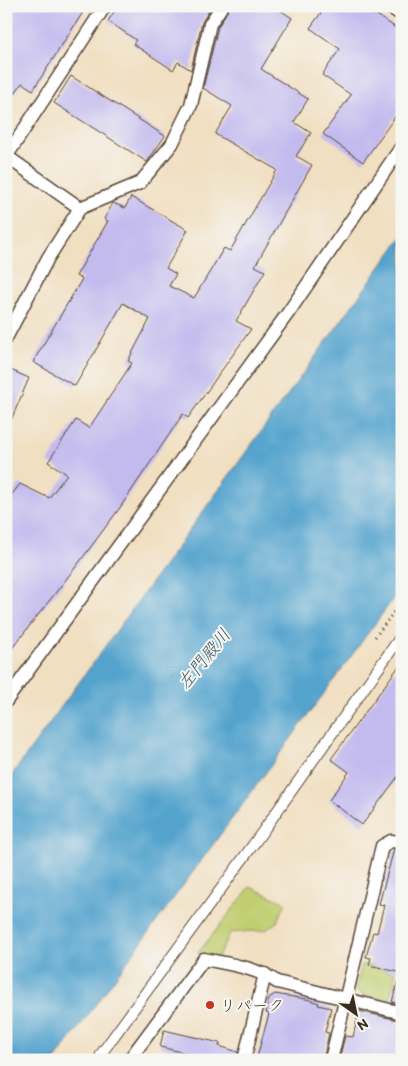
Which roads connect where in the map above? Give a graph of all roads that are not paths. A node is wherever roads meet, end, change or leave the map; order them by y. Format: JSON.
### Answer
{"nodes":[{"id":1,"x":105,"y":6,"type":"edge"},
{"id":2,"x":222,"y":6,"type":"edge"},
{"id":3,"x":388,"y":6,"type":"edge"},
{"id":4,"x":402,"y":15,"type":"edge"},
{"id":5,"x":402,"y":146,"type":"edge"},
{"id":6,"x":6,"y":157,"type":"edge"},
{"id":7,"x":80,"y":208,"type":"junction"},
{"id":8,"x":6,"y":338,"type":"edge"},
{"id":9,"x":402,"y":635,"type":"edge"},
{"id":10,"x":6,"y":701,"type":"edge"},
{"id":11,"x":402,"y":842,"type":"edge"},
{"id":12,"x":265,"y":974,"type":"junction"},
{"id":13,"x":346,"y":998,"type":"junction"},
{"id":14,"x":402,"y":1013,"type":"edge"},
{"id":15,"x":131,"y":1059,"type":"edge"},
{"id":16,"x":101,"y":1060,"type":"edge"},
{"id":17,"x":244,"y":1060,"type":"edge"},
{"id":18,"x":331,"y":1060,"type":"edge"}],
"edges":[{"from":1,"to":6,"type":"street"},
{"from":2,"to":7,"type":"street"},
{"from":3,"to":4,"type":"street"},
{"from":5,"to":10,"type":"street"},
{"from":6,"to":7,"type":"street"},
{"from":7,"to":8,"type":"street"},
{"from":9,"to":16,"type":"street"},
{"from":11,"to":13,"type":"street"},
{"from":12,"to":13,"type":"street"},
{"from":12,"to":15,"type":"street"},
{"from":12,"to":17,"type":"street"},
{"from":13,"to":14,"type":"street"},
{"from":13,"to":18,"type":"street"}]}
